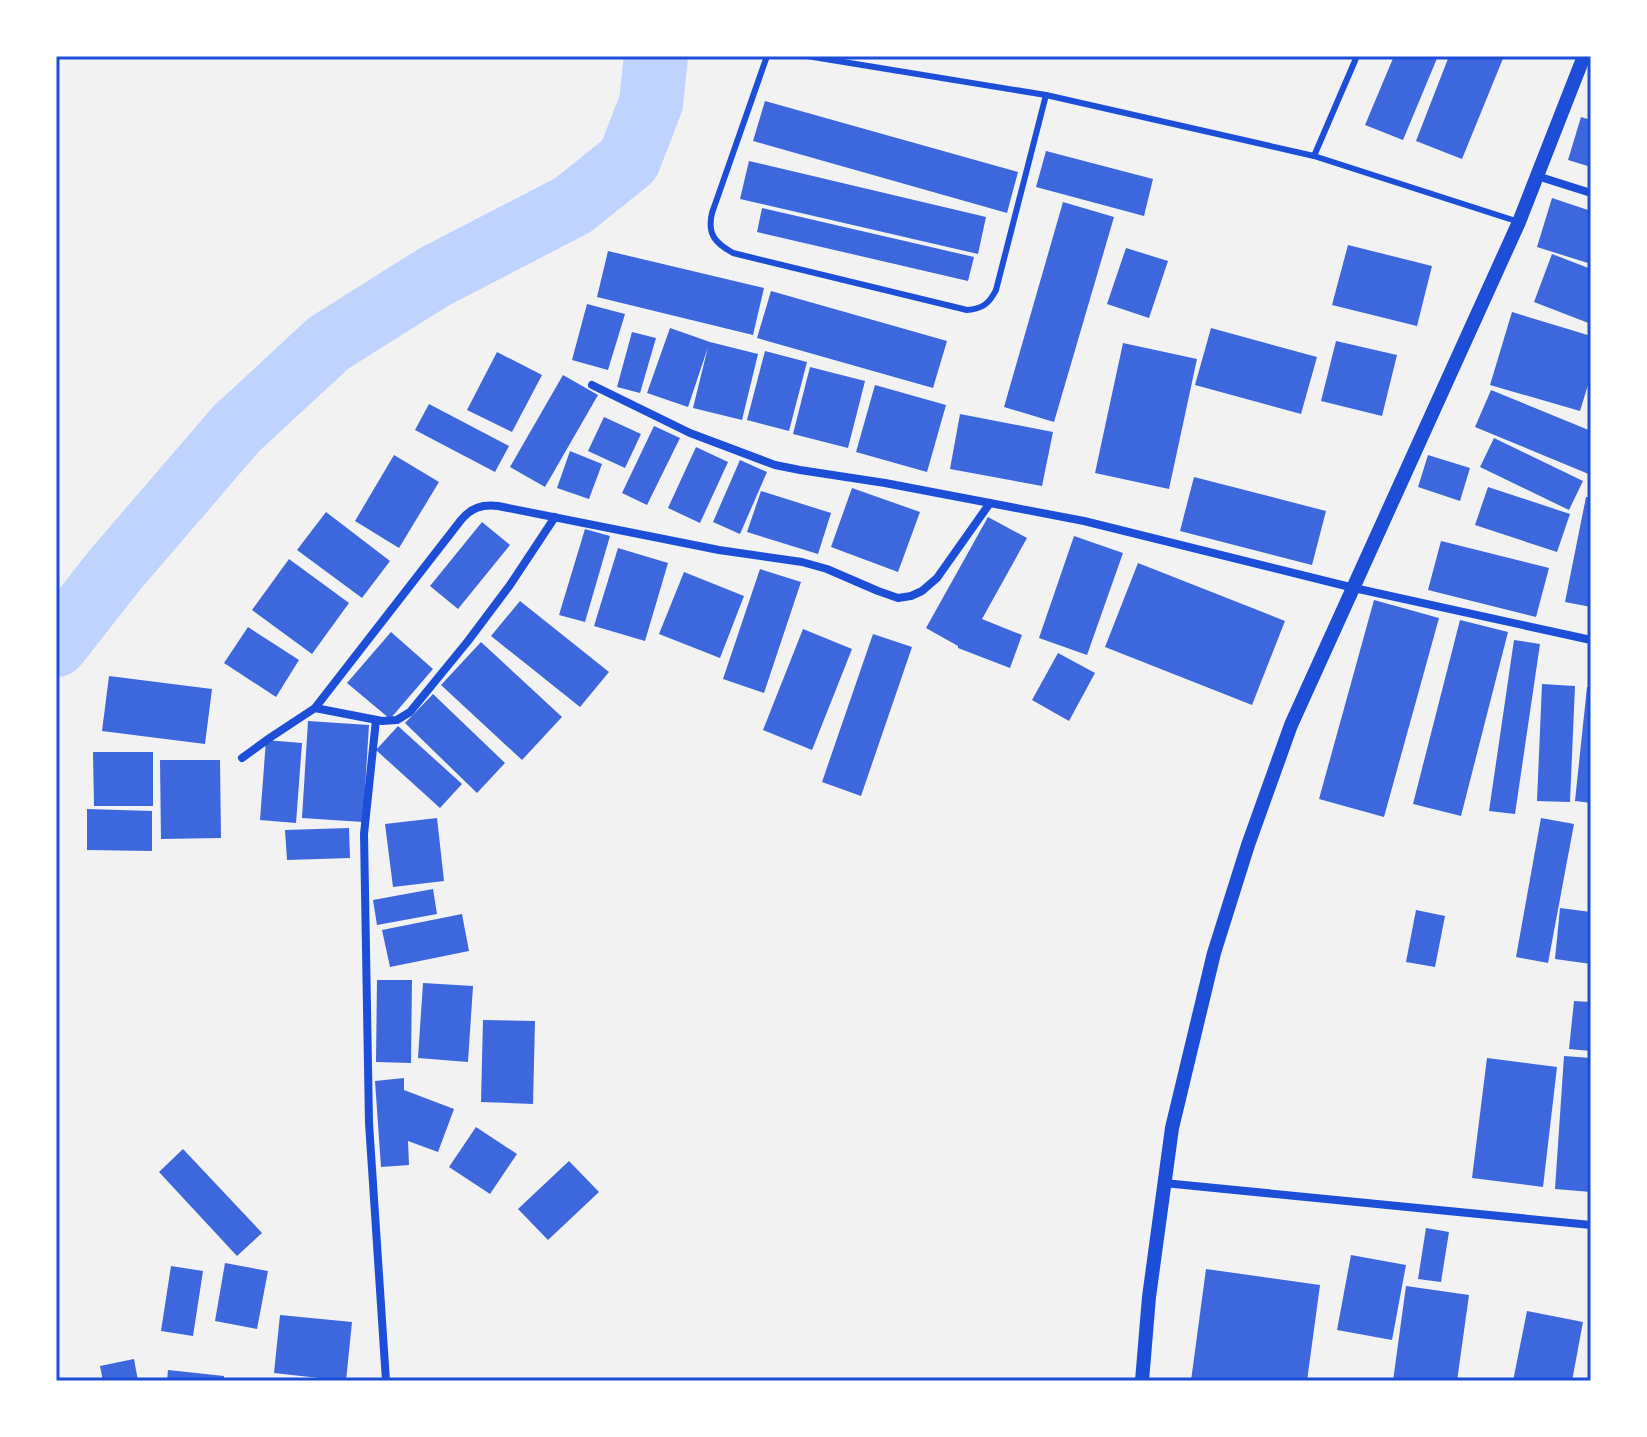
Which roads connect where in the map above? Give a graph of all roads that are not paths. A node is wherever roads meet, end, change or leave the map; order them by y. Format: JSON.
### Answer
{"nodes":[{"id":1,"x":767,"y":56,"type":"edge"},
{"id":2,"x":807,"y":56,"type":"edge"},
{"id":3,"x":1357,"y":56,"type":"edge"},
{"id":4,"x":1584,"y":56,"type":"edge"},
{"id":5,"x":1046,"y":95,"type":"junction"},
{"id":6,"x":1314,"y":156,"type":"junction"},
{"id":7,"x":1536,"y":175,"type":"junction"},
{"id":8,"x":1591,"y":193,"type":"edge"},
{"id":9,"x":1519,"y":222,"type":"junction"},
{"id":10,"x":592,"y":385,"type":"dead end"},
{"id":11,"x":990,"y":503,"type":"junction"},
{"id":12,"x":555,"y":517,"type":"junction"},
{"id":13,"x":1354,"y":588,"type":"junction"},
{"id":14,"x":1591,"y":640,"type":"edge"},
{"id":15,"x":315,"y":708,"type":"junction"},
{"id":16,"x":376,"y":720,"type":"junction"},
{"id":17,"x":242,"y":758,"type":"dead end"},
{"id":18,"x":1164,"y":1183,"type":"junction"},
{"id":19,"x":1591,"y":1225,"type":"edge"},
{"id":20,"x":386,"y":1381,"type":"edge"},
{"id":21,"x":1142,"y":1381,"type":"edge"}],
"edges":[{"from":1,"to":5,"type":"lane"},
{"from":2,"to":5,"type":"lane"},
{"from":3,"to":6,"type":"lane"},
{"from":4,"to":7,"type":"street"},
{"from":5,"to":6,"type":"lane"},
{"from":6,"to":9,"type":"lane"},
{"from":7,"to":8,"type":"street"},
{"from":7,"to":9,"type":"street"},
{"from":9,"to":13,"type":"street"},
{"from":10,"to":11,"type":"street"},
{"from":11,"to":12,"type":"street"},
{"from":11,"to":13,"type":"street"},
{"from":12,"to":15,"type":"street"},
{"from":12,"to":16,"type":"street"},
{"from":13,"to":14,"type":"street"},
{"from":13,"to":18,"type":"street"},
{"from":15,"to":16,"type":"street"},
{"from":15,"to":17,"type":"street"},
{"from":16,"to":20,"type":"street"},
{"from":18,"to":19,"type":"street"},
{"from":18,"to":21,"type":"street"}]}
